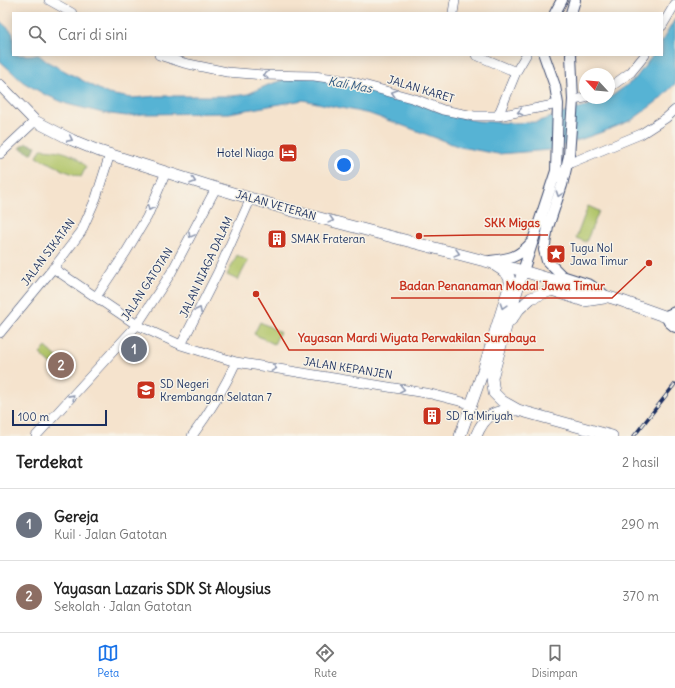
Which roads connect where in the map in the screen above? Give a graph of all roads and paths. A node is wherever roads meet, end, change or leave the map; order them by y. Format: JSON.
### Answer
{"nodes":[{"id":1,"x":49,"y":0,"type":"edge"},
{"id":2,"x":455,"y":0,"type":"edge"},
{"id":3,"x":562,"y":0,"type":"edge"},
{"id":4,"x":575,"y":0,"type":"edge"},
{"id":5,"x":675,"y":4,"type":"edge"},
{"id":6,"x":70,"y":12,"type":"edge"},
{"id":7,"x":453,"y":12,"type":"edge"},
{"id":8,"x":556,"y":12,"type":"edge"},
{"id":9,"x":571,"y":12,"type":"edge"},
{"id":10,"x":663,"y":24,"type":"edge"},
{"id":11,"x":162,"y":56,"type":"edge"},
{"id":12,"x":478,"y":56,"type":"edge"},
{"id":13,"x":525,"y":56,"type":"edge"},
{"id":14,"x":544,"y":56,"type":"edge"},
{"id":15,"x":571,"y":56,"type":"edge"},
{"id":16,"x":643,"y":56,"type":"edge"},
{"id":17,"x":516,"y":72,"type":"junction"},
{"id":18,"x":615,"y":84,"type":"edge"},
{"id":19,"x":0,"y":85,"type":"edge"},
{"id":20,"x":579,"y":101,"type":"edge"},
{"id":21,"x":573,"y":104,"type":"junction"},
{"id":22,"x":558,"y":108,"type":"junction"},
{"id":23,"x":675,"y":110,"type":"edge"},
{"id":24,"x":498,"y":116,"type":"junction"},
{"id":25,"x":35,"y":121,"type":"junction"},
{"id":26,"x":0,"y":154,"type":"edge"},
{"id":27,"x":110,"y":154,"type":"junction"},
{"id":28,"x":568,"y":160,"type":"junction"},
{"id":29,"x":166,"y":172,"type":"junction"},
{"id":30,"x":216,"y":188,"type":"junction"},
{"id":31,"x":251,"y":198,"type":"junction"},
{"id":32,"x":534,"y":239,"type":"junction"},
{"id":33,"x":489,"y":262,"type":"junction"},
{"id":34,"x":53,"y":268,"type":"junction"},
{"id":35,"x":523,"y":271,"type":"junction"},
{"id":36,"x":96,"y":296,"type":"junction"},
{"id":37,"x":608,"y":297,"type":"junction"},
{"id":38,"x":672,"y":316,"type":"edge"},
{"id":39,"x":137,"y":325,"type":"junction"},
{"id":40,"x":675,"y":327,"type":"edge"},
{"id":41,"x":506,"y":328,"type":"junction"},
{"id":42,"x":0,"y":333,"type":"edge"},
{"id":43,"x":181,"y":345,"type":"junction"},
{"id":44,"x":236,"y":362,"type":"junction"},
{"id":45,"x":471,"y":404,"type":"junction"},
{"id":46,"x":518,"y":410,"type":"junction"},
{"id":47,"x":36,"y":436,"type":"edge"},
{"id":48,"x":192,"y":436,"type":"edge"},
{"id":49,"x":460,"y":436,"type":"edge"},
{"id":50,"x":476,"y":436,"type":"edge"},
{"id":51,"x":612,"y":436,"type":"edge"}],
"edges":[{"from":1,"to":6,"type":"street"},
{"from":2,"to":7,"type":"street"},
{"from":3,"to":8,"type":"main road"},
{"from":4,"to":9,"type":"main road"},
{"from":5,"to":10,"type":"street"},
{"from":24,"to":11,"type":"street","name":"JALAN KARET","one_way":true},
{"from":12,"to":17,"type":"street"},
{"from":13,"to":17,"type":"street"},
{"from":14,"to":22,"type":"main road"},
{"from":15,"to":21,"type":"main road"},
{"from":16,"to":18,"type":"street"},
{"from":17,"to":24,"type":"street"},
{"from":19,"to":25,"type":"main road","name":"JALAN VETERAN"},
{"from":20,"to":21,"type":"street"},
{"from":21,"to":28,"type":"main road"},
{"from":22,"to":24,"type":"street","name":"JALAN KARET","one_way":true},
{"from":22,"to":32,"type":"main road"},
{"from":23,"to":28,"type":"street"},
{"from":25,"to":26,"type":"street"},
{"from":25,"to":27,"type":"main road","name":"JALAN VETERAN","one_way":true},
{"from":27,"to":29,"type":"main road","name":"JALAN VETERAN"},
{"from":27,"to":34,"type":"street","name":"JALAN SIKATAN"},
{"from":28,"to":37,"type":"main road","one_way":true},
{"from":29,"to":30,"type":"main road","name":"JALAN VETERAN","one_way":true},
{"from":29,"to":36,"type":"street","one_way":true},
{"from":30,"to":31,"type":"main road","name":"JALAN VETERAN"},
{"from":30,"to":39,"type":"street","name":"JALAN GATOTAN","one_way":true},
{"from":31,"to":33,"type":"main road","name":"JALAN VETERAN","one_way":true},
{"from":43,"to":31,"type":"street","name":"JALAN NIAGA DALAM","one_way":true},
{"from":32,"to":33,"type":"main road"},
{"from":32,"to":35,"type":"main road"},
{"from":33,"to":35,"type":"main road","name":"JALAN VETERAN"},
{"from":33,"to":45,"type":"main road","one_way":true},
{"from":34,"to":36,"type":"street","name":"JALAN KEPANJEN"},
{"from":34,"to":42,"type":"street","name":"JALAN SIKATAN"},
{"from":35,"to":37,"type":"main road","name":"JALAN VETERAN"},
{"from":35,"to":41,"type":"main road"},
{"from":36,"to":39,"type":"street","name":"JALAN KEPANJEN"},
{"from":37,"to":38,"type":"main road","name":"JALAN VETERAN"},
{"from":37,"to":41,"type":"main road"},
{"from":38,"to":40,"type":"main road"},
{"from":39,"to":43,"type":"street","name":"JALAN KEPANJEN"},
{"from":47,"to":39,"type":"street","name":"JALAN GATOTAN","one_way":true},
{"from":41,"to":46,"type":"main road"},
{"from":43,"to":44,"type":"street","name":"JALAN KEPANJEN"},
{"from":44,"to":45,"type":"street","name":"JALAN KEPANJEN","one_way":true},
{"from":44,"to":48,"type":"street"},
{"from":45,"to":49,"type":"main road"},
{"from":46,"to":50,"type":"main road"},
{"from":46,"to":51,"type":"main road"}]}
